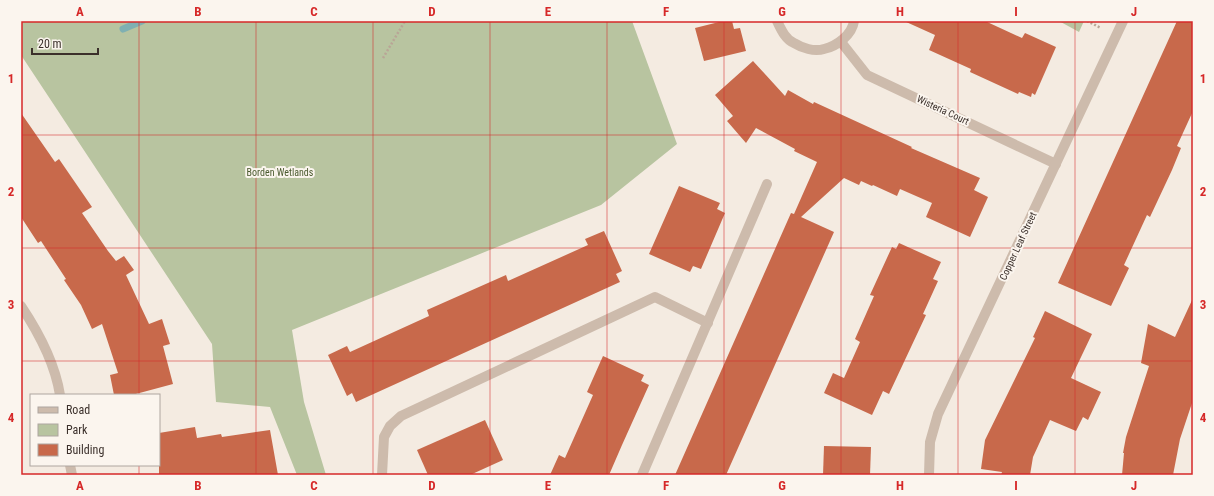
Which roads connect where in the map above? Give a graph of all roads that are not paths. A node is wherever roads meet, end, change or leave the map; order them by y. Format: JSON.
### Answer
{"nodes":[{"id":1,"x":777,"y":21,"type":"edge"},
{"id":2,"x":854,"y":21,"type":"edge"},
{"id":3,"x":1123,"y":21,"type":"edge"},
{"id":4,"x":841,"y":42,"type":"junction"},
{"id":5,"x":1056,"y":164,"type":"junction"},
{"id":6,"x":768,"y":184,"type":"dead end"},
{"id":7,"x":21,"y":306,"type":"edge"},
{"id":8,"x":708,"y":323,"type":"junction"},
{"id":9,"x":60,"y":394,"type":"edge"},
{"id":10,"x":382,"y":475,"type":"edge"},
{"id":11,"x":642,"y":475,"type":"edge"},
{"id":12,"x":929,"y":475,"type":"edge"}],
"edges":[{"from":1,"to":4,"type":"street"},
{"from":2,"to":4,"type":"street"},
{"from":3,"to":5,"type":"street","name":"Copper Leaf Street"},
{"from":4,"to":5,"type":"street","name":"Wisteria Court"},
{"from":5,"to":12,"type":"street","name":"Copper Leaf Street"},
{"from":6,"to":8,"type":"street"},
{"from":7,"to":9,"type":"street"},
{"from":8,"to":10,"type":"street"},
{"from":8,"to":11,"type":"street"}]}
